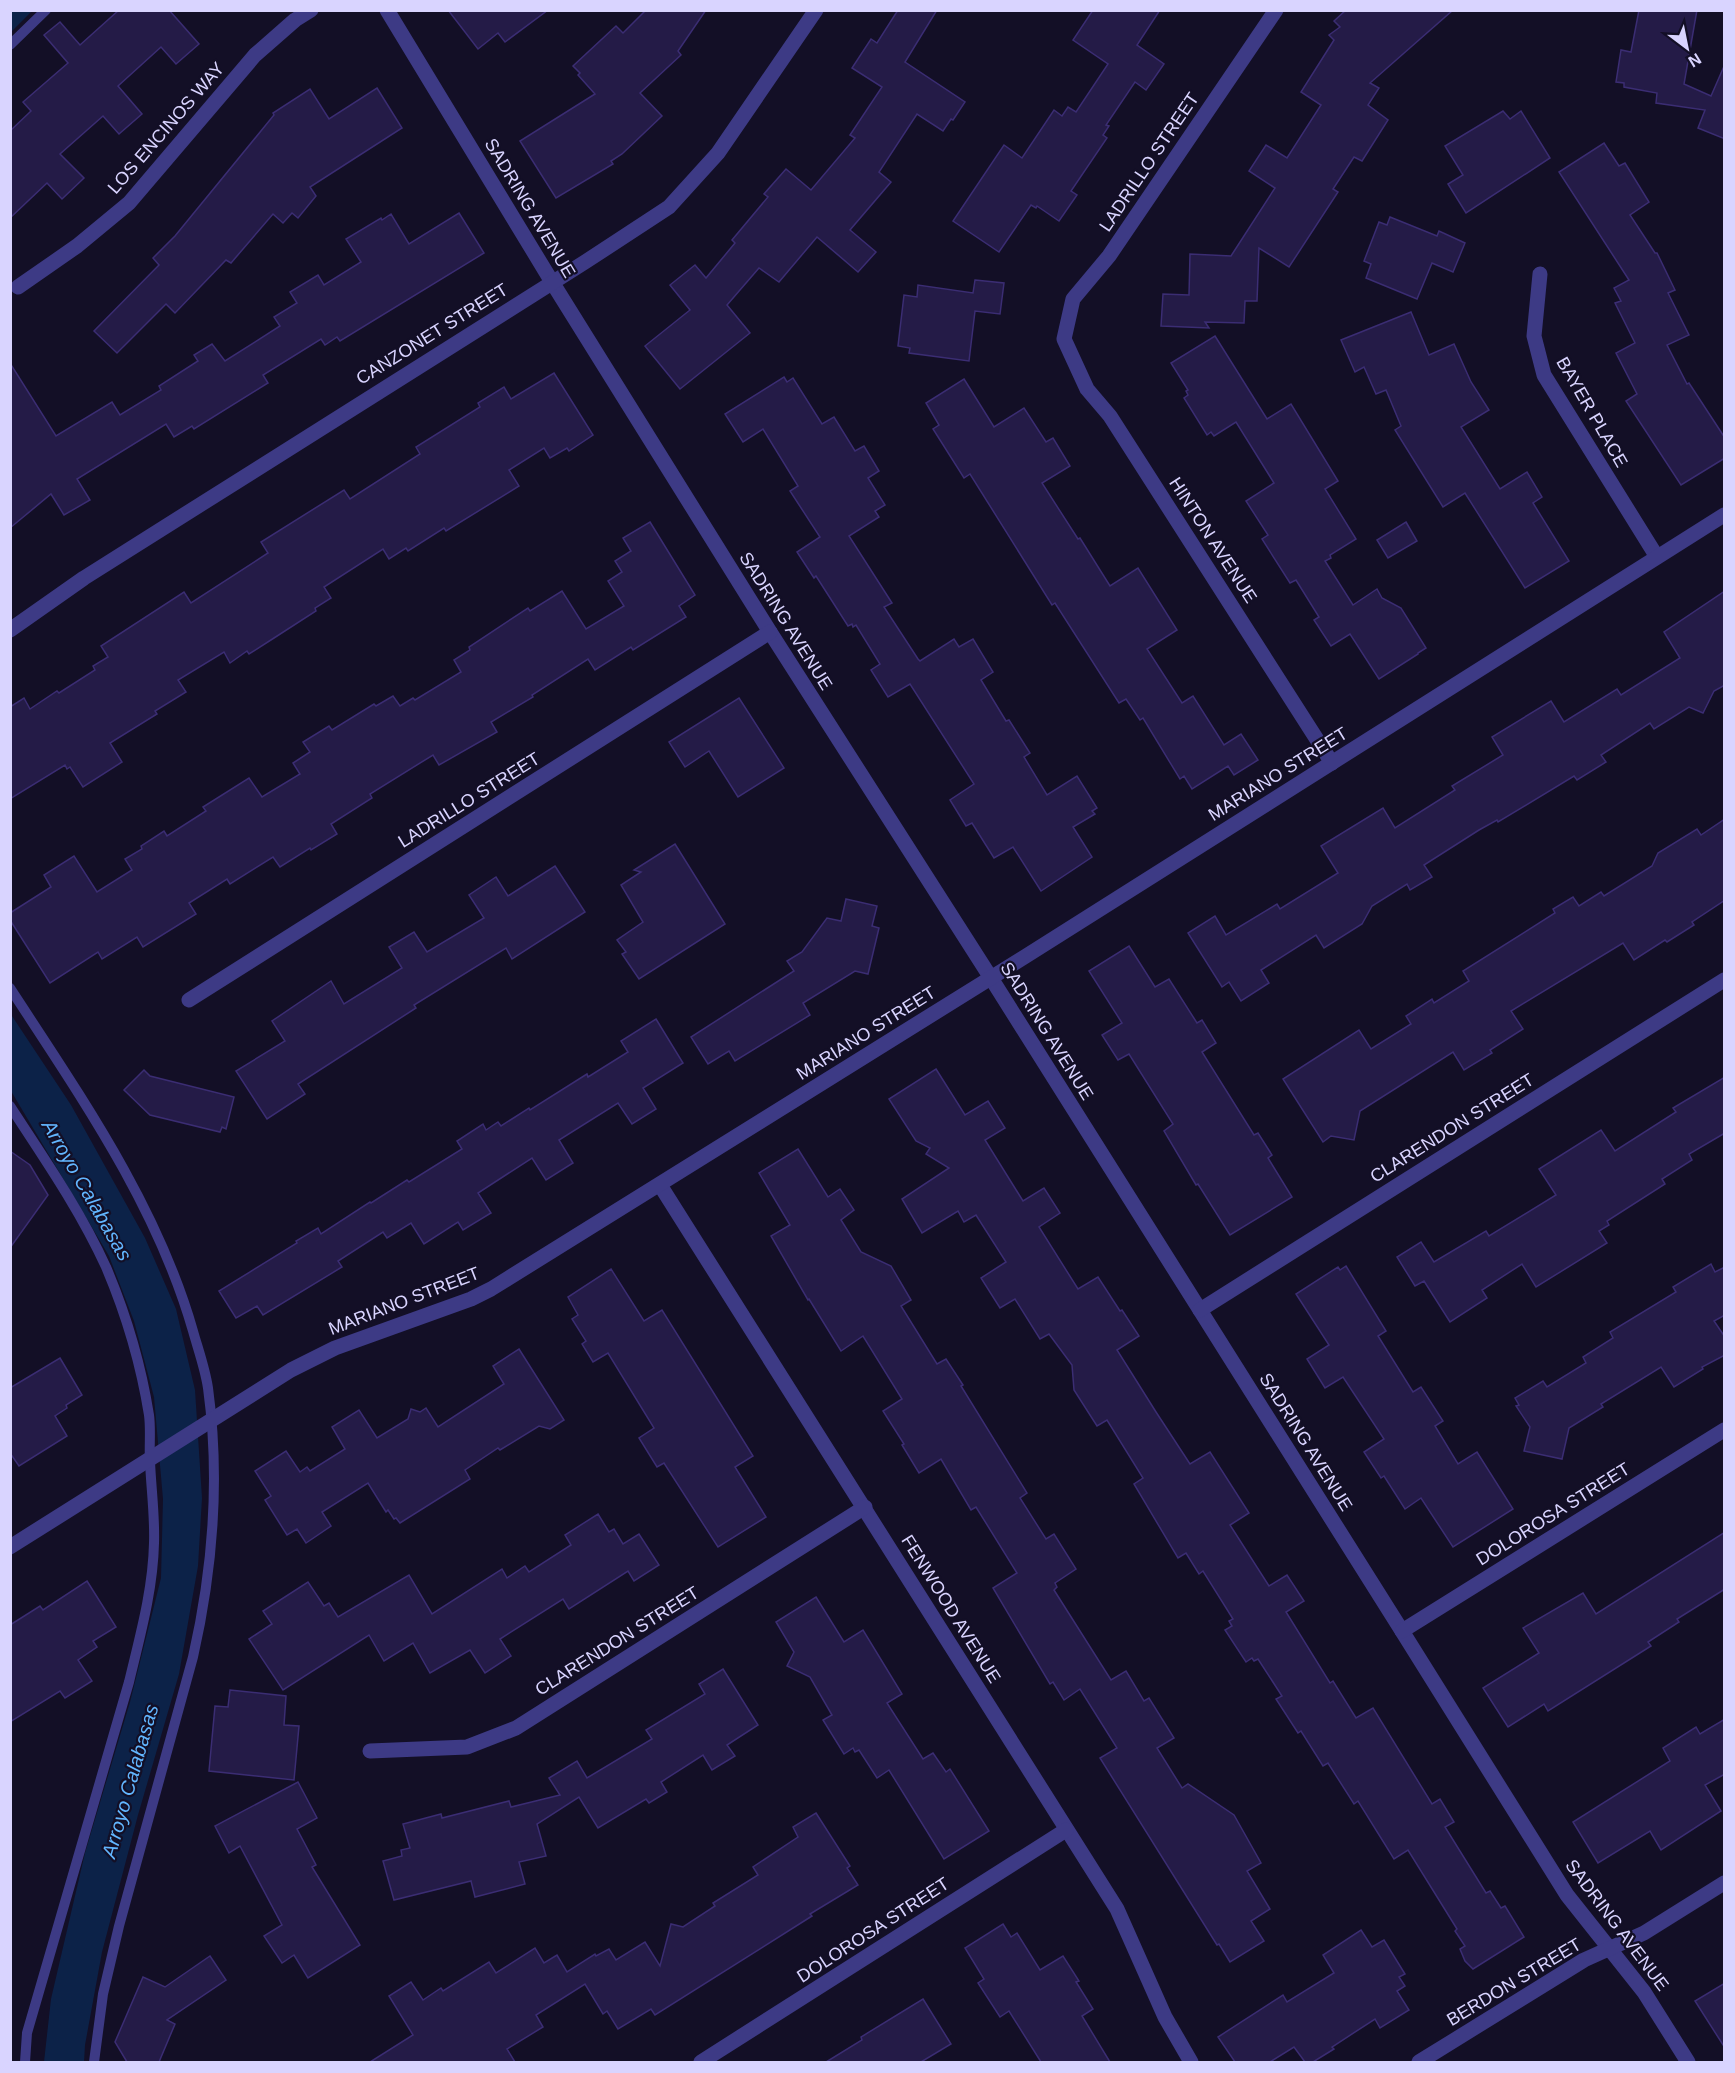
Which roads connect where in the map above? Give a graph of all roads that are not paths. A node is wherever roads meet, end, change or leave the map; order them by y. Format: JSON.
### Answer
{"nodes":[{"id":1,"x":46,"y":10,"type":"edge"},
{"id":2,"x":311,"y":10,"type":"edge"},
{"id":3,"x":387,"y":10,"type":"edge"},
{"id":4,"x":816,"y":10,"type":"edge"},
{"id":5,"x":1276,"y":10,"type":"edge"},
{"id":6,"x":10,"y":45,"type":"edge"},
{"id":7,"x":1540,"y":274,"type":"dead end"},
{"id":8,"x":552,"y":282,"type":"junction"},
{"id":9,"x":18,"y":287,"type":"dead end"},
{"id":10,"x":1064,"y":339,"type":"joint"},
{"id":11,"x":1725,"y":515,"type":"edge"},
{"id":12,"x":1657,"y":557,"type":"junction"},
{"id":13,"x":10,"y":630,"type":"edge"},
{"id":14,"x":770,"y":632,"type":"junction"},
{"id":15,"x":1332,"y":763,"type":"junction"},
{"id":16,"x":991,"y":978,"type":"junction"},
{"id":17,"x":1725,"y":980,"type":"edge"},
{"id":18,"x":10,"y":988,"type":"edge"},
{"id":19,"x":189,"y":1000,"type":"dead end"},
{"id":20,"x":10,"y":1106,"type":"edge"},
{"id":21,"x":660,"y":1185,"type":"junction"},
{"id":22,"x":1200,"y":1310,"type":"junction"},
{"id":23,"x":211,"y":1421,"type":"junction"},
{"id":24,"x":1725,"y":1430,"type":"edge"},
{"id":25,"x":150,"y":1460,"type":"junction"},
{"id":26,"x":865,"y":1507,"type":"junction"},
{"id":27,"x":10,"y":1547,"type":"edge"},
{"id":28,"x":1402,"y":1631,"type":"junction"},
{"id":29,"x":370,"y":1751,"type":"dead end"},
{"id":30,"x":1066,"y":1830,"type":"junction"},
{"id":31,"x":1725,"y":1883,"type":"edge"},
{"id":32,"x":1611,"y":1949,"type":"junction"},
{"id":33,"x":707,"y":2061,"type":"edge"},
{"id":34,"x":25,"y":2062,"type":"edge"},
{"id":35,"x":94,"y":2062,"type":"edge"},
{"id":36,"x":1191,"y":2062,"type":"edge"},
{"id":37,"x":1419,"y":2062,"type":"edge"},
{"id":38,"x":1688,"y":2062,"type":"edge"}],
"edges":[{"from":1,"to":6,"type":"lane"},
{"from":2,"to":9,"type":"street","name":"LOS ENCINOS WAY"},
{"from":3,"to":8,"type":"street","name":"SADRING AVENUE"},
{"from":4,"to":8,"type":"street","name":"CANZONET STREET"},
{"from":5,"to":10,"type":"street","name":"LADRILLO STREET"},
{"from":7,"to":12,"type":"street","name":"BAYER PLACE"},
{"from":8,"to":13,"type":"street","name":"CANZONET STREET"},
{"from":8,"to":14,"type":"street","name":"SADRING AVENUE"},
{"from":10,"to":15,"type":"street","name":"HINTON AVENUE"},
{"from":11,"to":12,"type":"street","name":"MARIANO STREET"},
{"from":12,"to":15,"type":"street","name":"MARIANO STREET"},
{"from":14,"to":16,"type":"street","name":"SADRING AVENUE"},
{"from":14,"to":19,"type":"street","name":"LADRILLO STREET"},
{"from":15,"to":16,"type":"street","name":"MARIANO STREET"},
{"from":16,"to":21,"type":"street","name":"MARIANO STREET"},
{"from":16,"to":22,"type":"street","name":"SADRING AVENUE"},
{"from":17,"to":22,"type":"street","name":"CLARENDON STREET"},
{"from":18,"to":23,"type":"lane"},
{"from":20,"to":25,"type":"lane"},
{"from":21,"to":23,"type":"street","name":"MARIANO STREET"},
{"from":21,"to":26,"type":"street","name":"FENWOOD AVENUE"},
{"from":22,"to":28,"type":"street","name":"SADRING AVENUE"},
{"from":23,"to":25,"type":"street","name":"MARIANO STREET"},
{"from":23,"to":35,"type":"lane"},
{"from":24,"to":28,"type":"street","name":"DOLOROSA STREET"},
{"from":25,"to":27,"type":"street","name":"MARIANO STREET"},
{"from":25,"to":34,"type":"lane"},
{"from":26,"to":29,"type":"street","name":"CLARENDON STREET"},
{"from":26,"to":30,"type":"street","name":"FENWOOD AVENUE"},
{"from":28,"to":32,"type":"street","name":"SADRING AVENUE"},
{"from":30,"to":33,"type":"street","name":"DOLOROSA STREET"},
{"from":30,"to":36,"type":"street","name":"FENWOOD AVENUE"},
{"from":31,"to":32,"type":"street","name":"BERDON STREET"},
{"from":32,"to":37,"type":"street","name":"BERDON STREET"},
{"from":32,"to":38,"type":"street","name":"SADRING AVENUE"}]}
